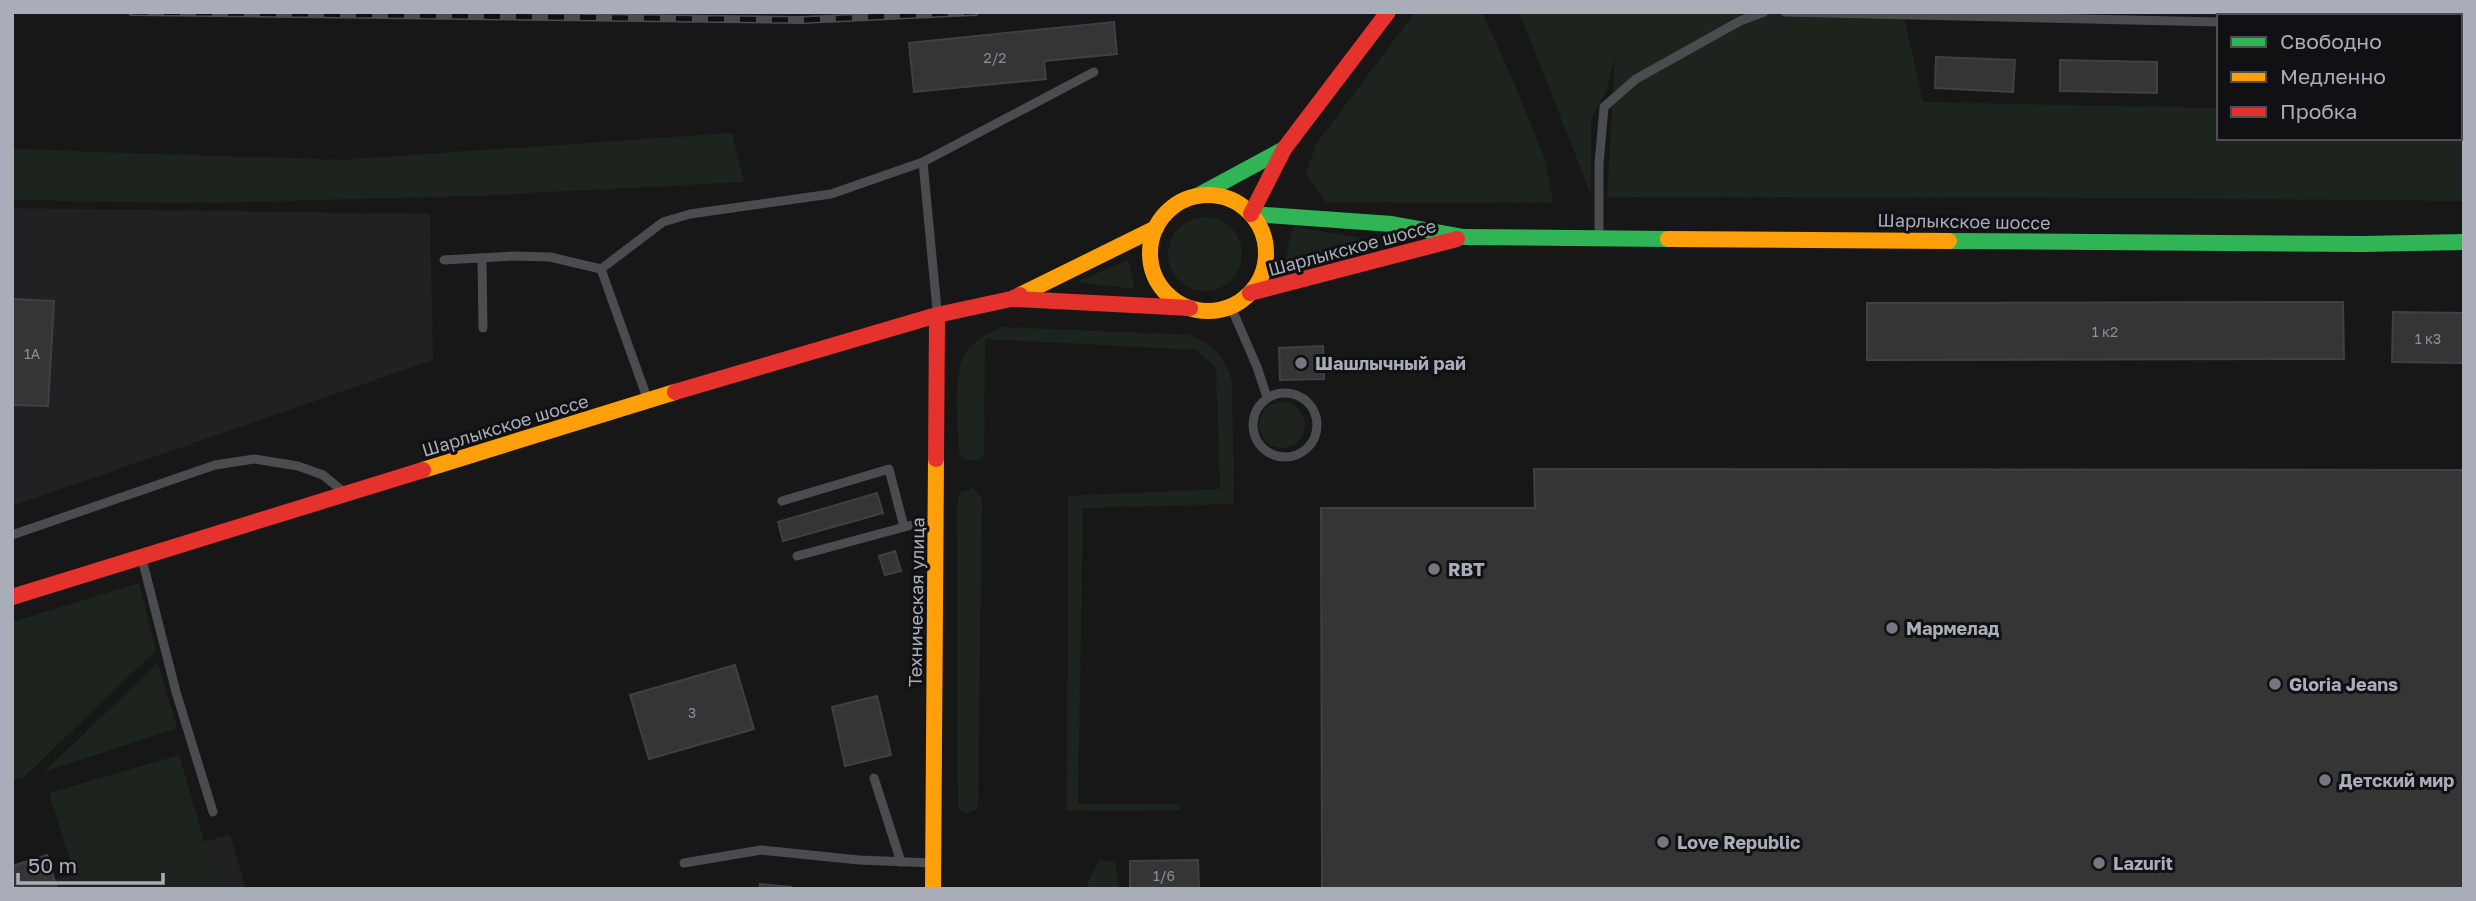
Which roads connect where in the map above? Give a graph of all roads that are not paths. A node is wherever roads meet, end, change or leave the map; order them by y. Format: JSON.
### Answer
{"nodes":[{"id":1,"x":1388,"y":12,"type":"edge"},
{"id":2,"x":1764,"y":12,"type":"edge"},
{"id":3,"x":1785,"y":12,"type":"edge"},
{"id":4,"x":2217,"y":22,"type":"edge"},
{"id":5,"x":1094,"y":72,"type":"dead end"},
{"id":6,"x":1284,"y":149,"type":"junction"},
{"id":7,"x":923,"y":162,"type":"junction"},
{"id":8,"x":1194,"y":197,"type":"junction"},
{"id":9,"x":1251,"y":214,"type":"junction"},
{"id":10,"x":1156,"y":228,"type":"junction"},
{"id":11,"x":1464,"y":237,"type":"junction"},
{"id":12,"x":1599,"y":237,"type":"junction"},
{"id":13,"x":2464,"y":242,"type":"edge"},
{"id":14,"x":482,"y":258,"type":"junction"},
{"id":15,"x":444,"y":260,"type":"dead end"},
{"id":16,"x":601,"y":270,"type":"junction"},
{"id":17,"x":1250,"y":293,"type":"junction"},
{"id":18,"x":1011,"y":299,"type":"junction"},
{"id":19,"x":1230,"y":307,"type":"junction"},
{"id":20,"x":1190,"y":308,"type":"junction"},
{"id":21,"x":937,"y":315,"type":"junction"},
{"id":22,"x":483,"y":328,"type":"dead end"},
{"id":23,"x":1267,"y":397,"type":"junction"},
{"id":24,"x":648,"y":400,"type":"junction"},
{"id":25,"x":347,"y":494,"type":"junction"},
{"id":26,"x":782,"y":501,"type":"dead end"},
{"id":27,"x":936,"y":518,"type":"junction"},
{"id":28,"x":904,"y":527,"type":"junction"},
{"id":29,"x":12,"y":535,"type":"edge"},
{"id":30,"x":797,"y":556,"type":"dead end"},
{"id":31,"x":142,"y":558,"type":"junction"},
{"id":32,"x":12,"y":597,"type":"edge"},
{"id":33,"x":874,"y":779,"type":"dead end"},
{"id":34,"x":213,"y":812,"type":"dead end"},
{"id":35,"x":901,"y":862,"type":"junction"},
{"id":36,"x":684,"y":863,"type":"dead end"},
{"id":37,"x":933,"y":863,"type":"junction"},
{"id":38,"x":933,"y":889,"type":"edge"}],
"edges":[{"from":1,"to":6,"type":"main road"},
{"from":2,"to":12,"type":"lane"},
{"from":3,"to":4,"type":"lane"},
{"from":5,"to":7,"type":"lane"},
{"from":6,"to":8,"type":"main road"},
{"from":6,"to":9,"type":"main road"},
{"from":7,"to":16,"type":"lane"},
{"from":7,"to":21,"type":"lane"},
{"from":8,"to":9,"type":"main road"},
{"from":8,"to":10,"type":"main road"},
{"from":9,"to":11,"type":"main road","name":"Шарлыкское шоссе"},
{"from":9,"to":17,"type":"main road"},
{"from":10,"to":18,"type":"main road","name":"Шарлыкское шоссе"},
{"from":10,"to":20,"type":"main road"},
{"from":11,"to":12,"type":"main road","name":"Шарлыкское шоссе"},
{"from":11,"to":17,"type":"main road","name":"Шарлыкское шоссе"},
{"from":12,"to":13,"type":"main road","name":"Шарлыкское шоссе"},
{"from":14,"to":15,"type":"lane"},
{"from":14,"to":16,"type":"lane"},
{"from":14,"to":22,"type":"lane"},
{"from":16,"to":24,"type":"lane"},
{"from":17,"to":19,"type":"main road"},
{"from":18,"to":20,"type":"main road","name":"Шарлыкское шоссе"},
{"from":18,"to":21,"type":"main road","name":"Шарлыкское шоссе"},
{"from":19,"to":20,"type":"main road"},
{"from":19,"to":23,"type":"lane"},
{"from":21,"to":24,"type":"main road","name":"Шарлыкское шоссе"},
{"from":21,"to":27,"type":"main road","name":"Техническая улица"},
{"from":23,"to":23,"type":"lane"},
{"from":24,"to":25,"type":"main road","name":"Шарлыкское шоссе"},
{"from":25,"to":29,"type":"lane"},
{"from":25,"to":31,"type":"main road","name":"Шарлыкское шоссе"},
{"from":26,"to":28,"type":"lane"},
{"from":27,"to":28,"type":"lane"},
{"from":27,"to":37,"type":"main road","name":"Техническая улица"},
{"from":28,"to":30,"type":"lane"},
{"from":31,"to":32,"type":"main road","name":"Шарлыкское шоссе"},
{"from":31,"to":34,"type":"lane"},
{"from":33,"to":35,"type":"lane"},
{"from":35,"to":36,"type":"lane"},
{"from":35,"to":37,"type":"lane"},
{"from":37,"to":38,"type":"main road","name":"Техническая улица"}]}
